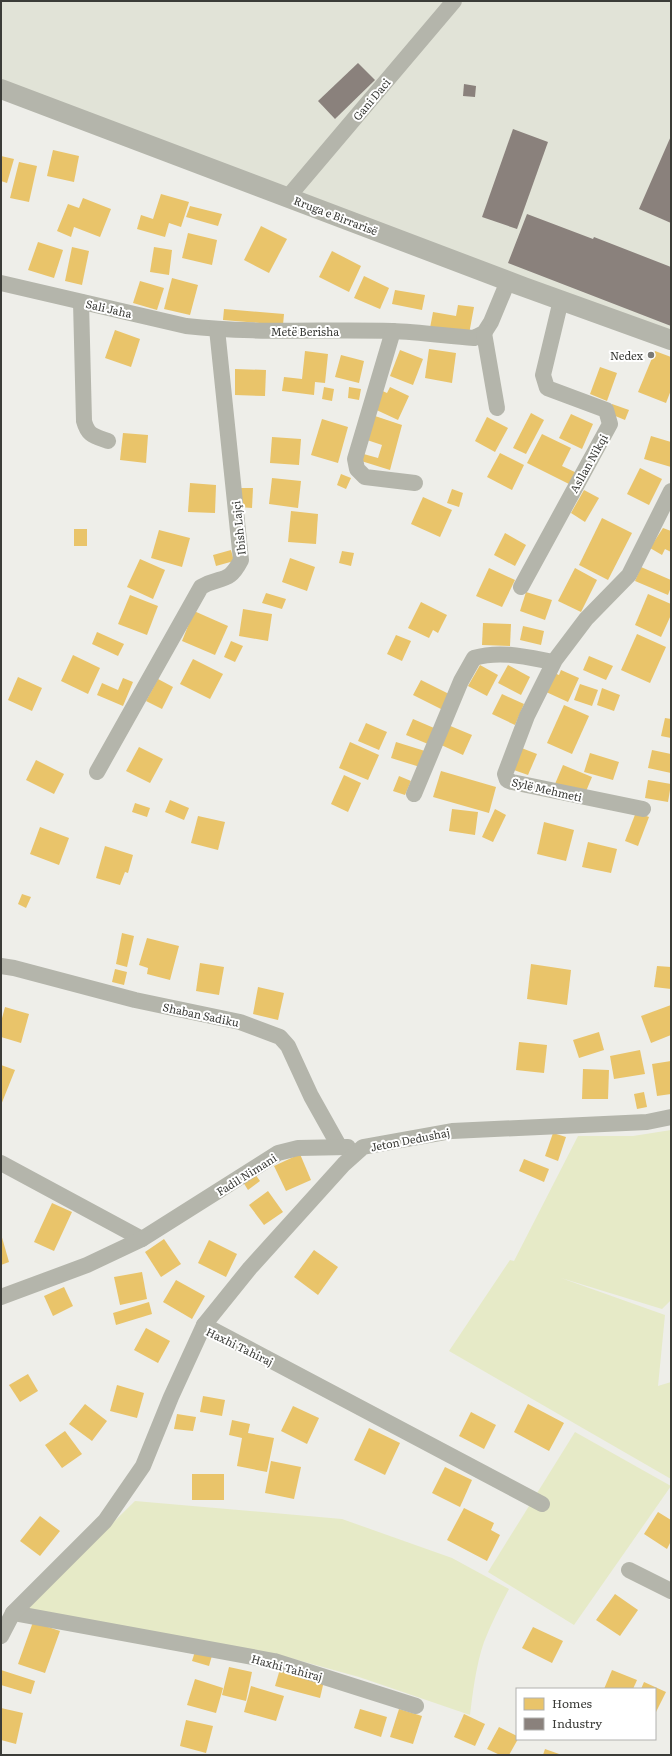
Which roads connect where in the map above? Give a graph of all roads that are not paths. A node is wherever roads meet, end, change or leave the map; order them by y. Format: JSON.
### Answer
{"nodes":[{"id":1,"x":454,"y":1,"type":"edge"},
{"id":2,"x":1,"y":89,"type":"edge"},
{"id":3,"x":288,"y":197,"type":"junction"},
{"id":4,"x":508,"y":281,"type":"junction"},
{"id":5,"x":1,"y":283,"type":"edge"},
{"id":6,"x":561,"y":300,"type":"junction"},
{"id":7,"x":81,"y":302,"type":"junction"},
{"id":8,"x":217,"y":329,"type":"junction"},
{"id":9,"x":393,"y":331,"type":"junction"},
{"id":10,"x":484,"y":333,"type":"junction"},
{"id":11,"x":671,"y":340,"type":"edge"},
{"id":12,"x":497,"y":408,"type":"dead end"},
{"id":13,"x":108,"y":440,"type":"dead end"},
{"id":14,"x":415,"y":483,"type":"dead end"},
{"id":15,"x":671,"y":491,"type":"edge"},
{"id":16,"x":521,"y":586,"type":"dead end"},
{"id":17,"x":554,"y":662,"type":"junction"},
{"id":18,"x":97,"y":772,"type":"dead end"},
{"id":19,"x":414,"y":794,"type":"dead end"},
{"id":20,"x":643,"y":810,"type":"dead end"},
{"id":21,"x":1,"y":966,"type":"edge"},
{"id":22,"x":671,"y":1117,"type":"edge"},
{"id":23,"x":339,"y":1146,"type":"junction"},
{"id":24,"x":363,"y":1148,"type":"junction"},
{"id":25,"x":1,"y":1163,"type":"edge"},
{"id":26,"x":142,"y":1239,"type":"junction"},
{"id":27,"x":1,"y":1297,"type":"edge"},
{"id":28,"x":204,"y":1326,"type":"junction"},
{"id":29,"x":542,"y":1504,"type":"dead end"},
{"id":30,"x":629,"y":1570,"type":"dead end"},
{"id":31,"x":671,"y":1591,"type":"edge"},
{"id":32,"x":13,"y":1613,"type":"junction"},
{"id":33,"x":1,"y":1636,"type":"edge"},
{"id":34,"x":416,"y":1706,"type":"dead end"}],
"edges":[{"from":1,"to":3,"type":"street","name":"Gani Daci"},
{"from":2,"to":3,"type":"street","name":"Rruga e Birrarisë"},
{"from":3,"to":4,"type":"street","name":"Rruga e Birrarisë"},
{"from":4,"to":6,"type":"street","name":"Rruga e Birrarisë"},
{"from":4,"to":10,"type":"street"},
{"from":5,"to":7,"type":"street","name":"Sali Jaha"},
{"from":6,"to":11,"type":"street","name":"Rruga e Birrarisë"},
{"from":6,"to":16,"type":"street","name":"Asllan Nikqi"},
{"from":7,"to":8,"type":"street","name":"Sali Jaha"},
{"from":7,"to":13,"type":"street"},
{"from":8,"to":9,"type":"street","name":"Metë Berisha"},
{"from":8,"to":18,"type":"street","name":"Ibish Lajçi"},
{"from":9,"to":10,"type":"street","name":"Metë Berisha"},
{"from":9,"to":14,"type":"street"},
{"from":10,"to":12,"type":"street"},
{"from":15,"to":17,"type":"street","name":"Sylë Mehmeti"},
{"from":17,"to":19,"type":"street"},
{"from":17,"to":20,"type":"street","name":"Sylë Mehmeti"},
{"from":21,"to":23,"type":"street","name":"Shaban Sadiku"},
{"from":22,"to":24,"type":"street","name":"Jeton Dedushaj"},
{"from":23,"to":24,"type":"street","name":"Fadil Nimani"},
{"from":23,"to":26,"type":"street","name":"Fadil Nimani"},
{"from":24,"to":28,"type":"street","name":"Jeton Dedushaj"},
{"from":25,"to":26,"type":"street"},
{"from":26,"to":27,"type":"street","name":"Fadil Nimani"},
{"from":28,"to":29,"type":"street","name":"Haxhi Tahiraj"},
{"from":28,"to":32,"type":"street","name":"Haxhi Tahiraj"},
{"from":30,"to":31,"type":"street"},
{"from":32,"to":33,"type":"street","name":"Haxhi Tahiraj"},
{"from":32,"to":34,"type":"street","name":"Haxhi Tahiraj"}]}
